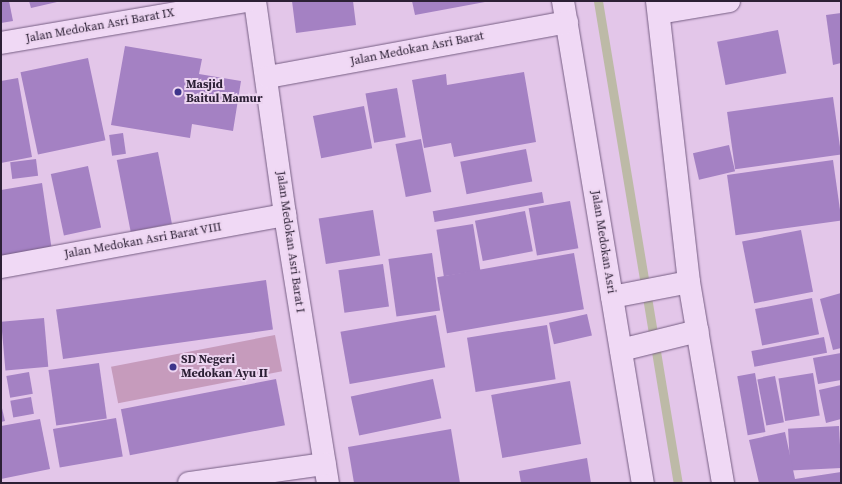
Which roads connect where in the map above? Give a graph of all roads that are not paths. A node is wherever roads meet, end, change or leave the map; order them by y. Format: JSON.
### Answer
{"nodes":[{"id":1,"x":247,"y":1,"type":"edge"},
{"id":2,"x":256,"y":1,"type":"edge"},
{"id":3,"x":563,"y":1,"type":"edge"},
{"id":4,"x":729,"y":1,"type":"edge"},
{"id":5,"x":658,"y":7,"type":"edge"},
{"id":6,"x":567,"y":22,"type":"junction"},
{"id":7,"x":1,"y":43,"type":"edge"},
{"id":8,"x":268,"y":77,"type":"junction"},
{"id":9,"x":285,"y":215,"type":"junction"},
{"id":10,"x":1,"y":267,"type":"edge"},
{"id":11,"x":689,"y":282,"type":"junction"},
{"id":12,"x":618,"y":296,"type":"junction"},
{"id":13,"x":690,"y":333,"type":"junction"},
{"id":14,"x":628,"y":348,"type":"junction"},
{"id":15,"x":326,"y":474,"type":"edge"},
{"id":16,"x":189,"y":483,"type":"edge"},
{"id":17,"x":643,"y":483,"type":"edge"},
{"id":18,"x":723,"y":483,"type":"edge"}],
"edges":[{"from":1,"to":7,"type":"street","name":"Jalan Medokan Asri Barat IX"},
{"from":2,"to":8,"type":"street","name":"Jalan Medokan Asri Barat I"},
{"from":3,"to":6,"type":"street","name":"Jalan Medokan Asri"},
{"from":4,"to":5,"type":"street"},
{"from":5,"to":11,"type":"street"},
{"from":6,"to":8,"type":"street","name":"Jalan Medokan Asri Barat"},
{"from":6,"to":12,"type":"street","name":"Jalan Medokan Asri"},
{"from":8,"to":9,"type":"street","name":"Jalan Medokan Asri Barat I"},
{"from":9,"to":10,"type":"street","name":"Jalan Medokan Asri Barat VIII"},
{"from":9,"to":15,"type":"street","name":"Jalan Medokan Asri Barat I"},
{"from":11,"to":12,"type":"street"},
{"from":11,"to":13,"type":"street"},
{"from":12,"to":14,"type":"street","name":"Jalan Medokan Asri"},
{"from":13,"to":14,"type":"street"},
{"from":13,"to":18,"type":"street"},
{"from":14,"to":17,"type":"street","name":"Jalan Medokan Asri"},
{"from":15,"to":16,"type":"street"}]}
